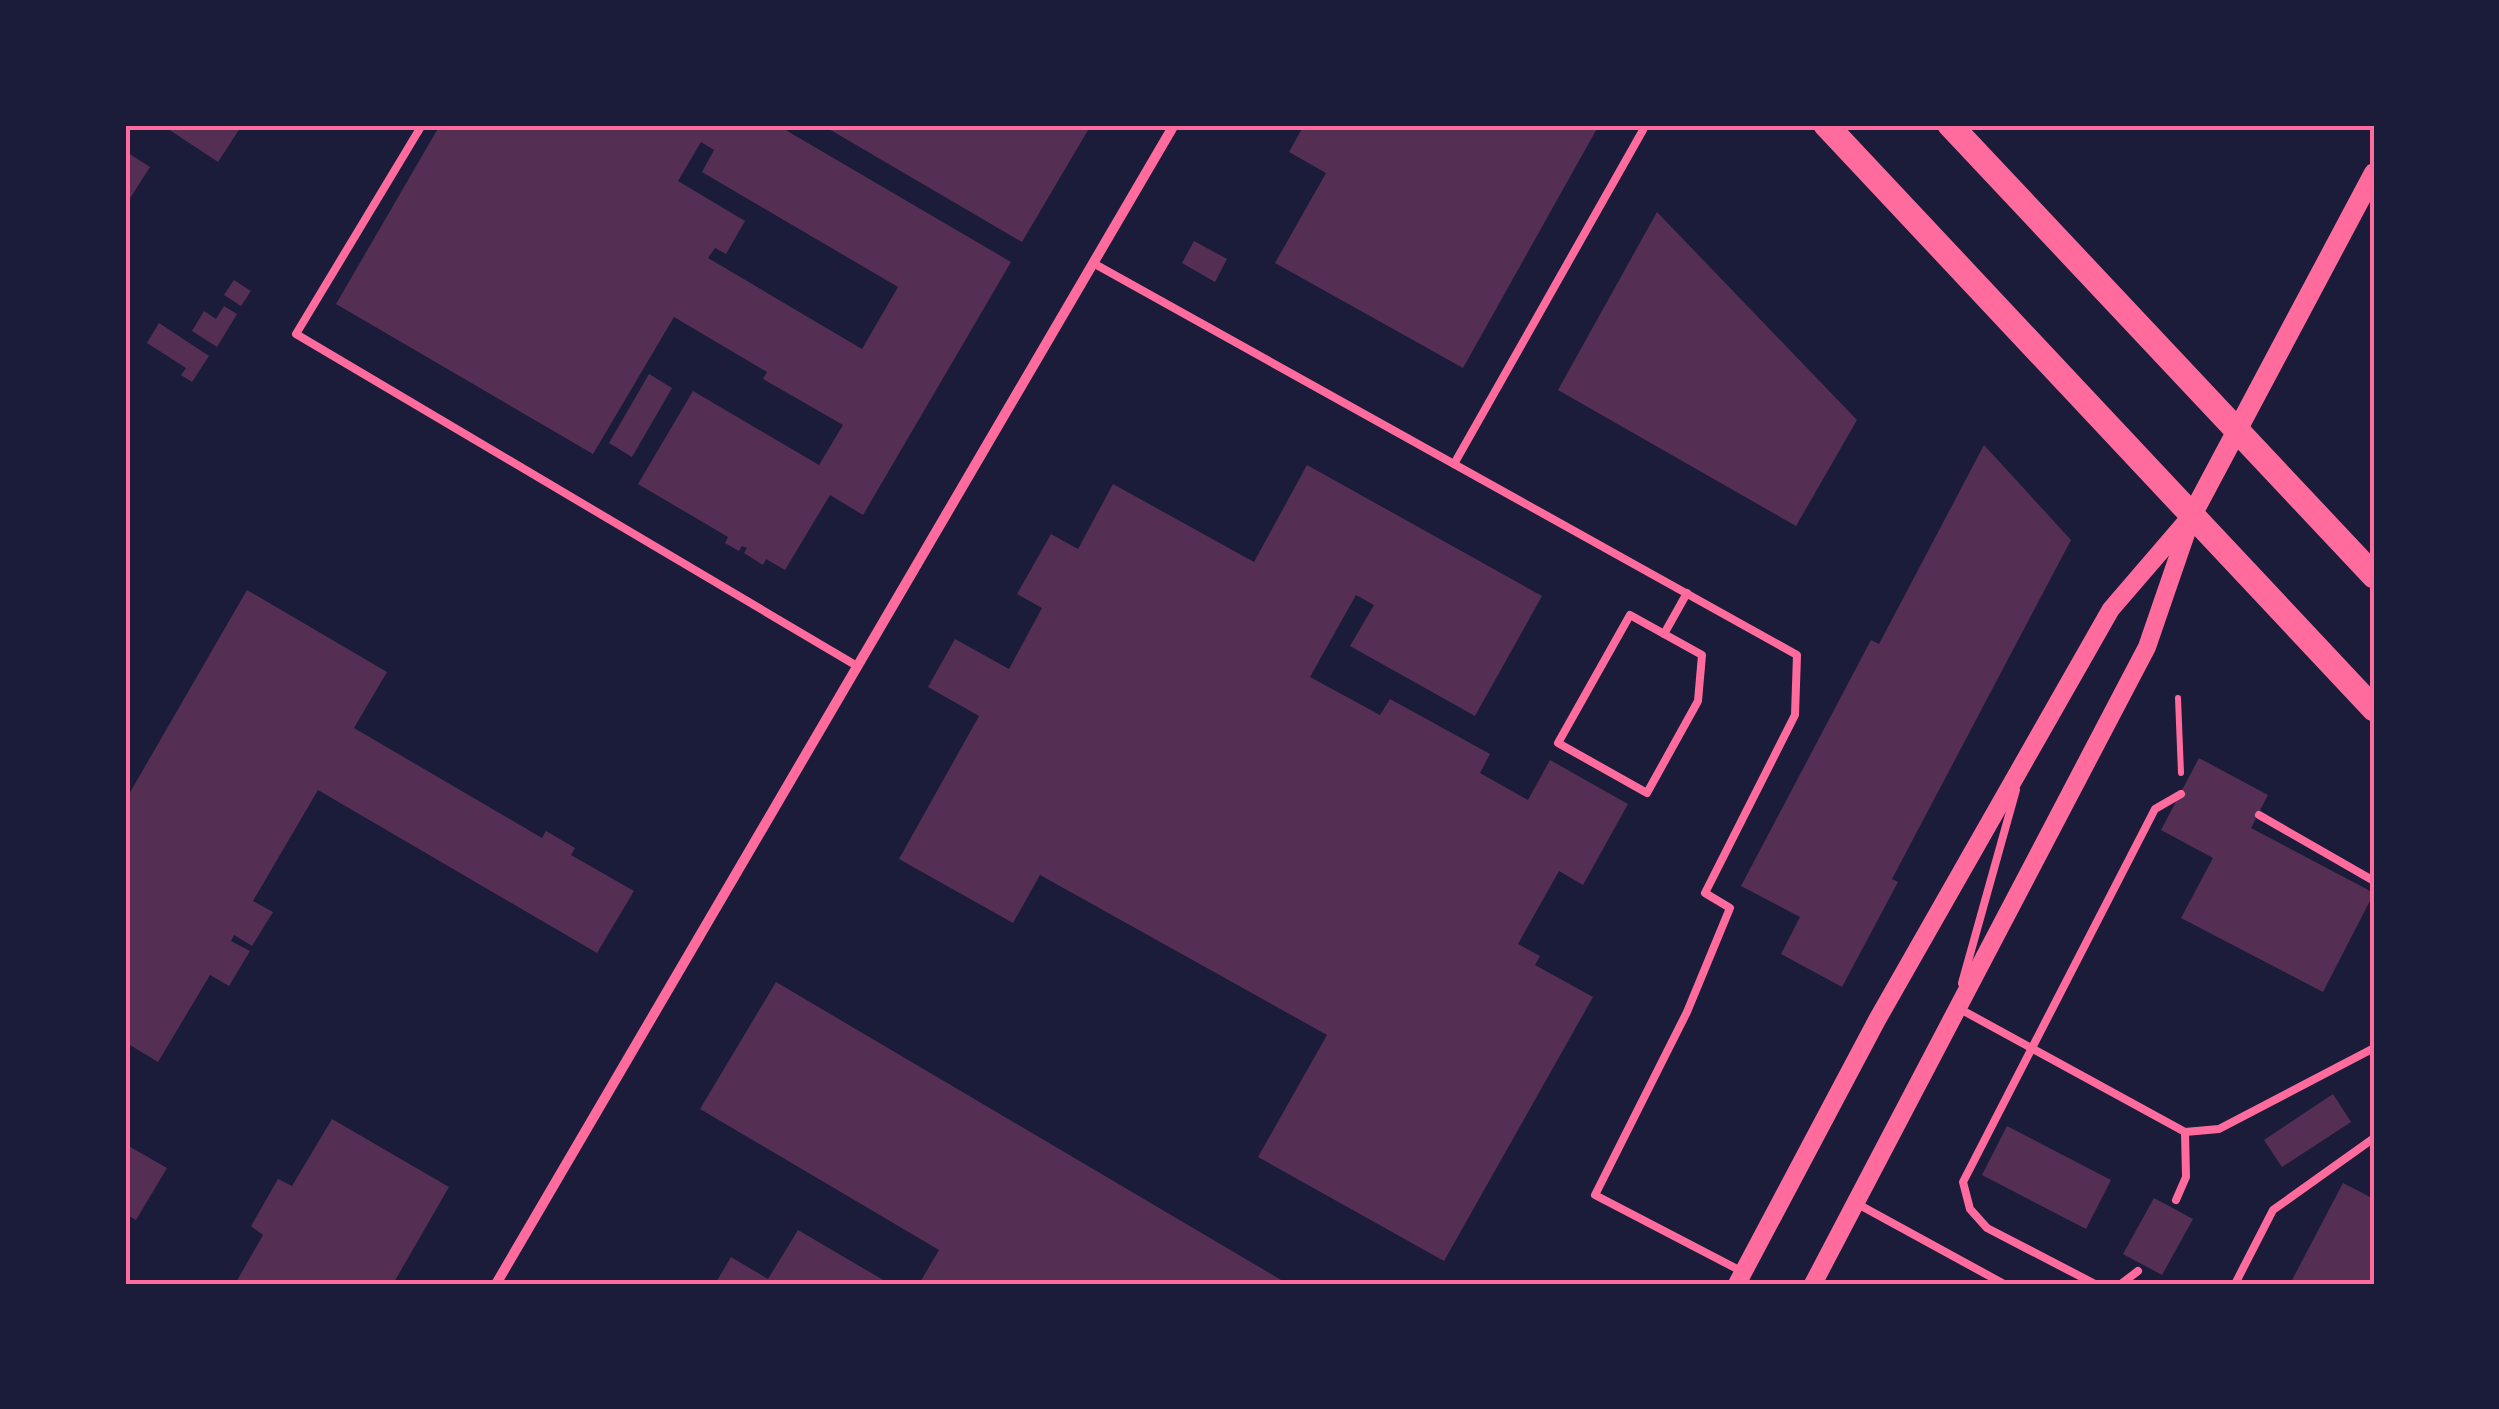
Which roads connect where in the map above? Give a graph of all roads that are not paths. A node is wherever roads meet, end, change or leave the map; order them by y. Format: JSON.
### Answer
{"nodes":[{"id":1,"x":422,"y":125,"type":"edge"},
{"id":2,"x":1174,"y":125,"type":"edge"},
{"id":3,"x":1826,"y":125,"type":"edge"},
{"id":4,"x":1950,"y":125,"type":"edge"},
{"id":5,"x":1643,"y":130,"type":"dead end"},
{"id":6,"x":2374,"y":173,"type":"edge"},
{"id":7,"x":1093,"y":262,"type":"junction"},
{"id":8,"x":2237,"y":428,"type":"junction"},
{"id":9,"x":1454,"y":464,"type":"junction"},
{"id":10,"x":2192,"y":515,"type":"junction"},
{"id":11,"x":2374,"y":576,"type":"edge"},
{"id":12,"x":1687,"y":594,"type":"junction"},
{"id":13,"x":1664,"y":634,"type":"junction"},
{"id":14,"x":857,"y":666,"type":"junction"},
{"id":15,"x":2374,"y":709,"type":"edge"},
{"id":16,"x":2026,"y":752,"type":"junction"},
{"id":17,"x":2181,"y":794,"type":"road end"},
{"id":18,"x":2258,"y":815,"type":"dead end"},
{"id":19,"x":2374,"y":881,"type":"edge"},
{"id":20,"x":1956,"y":1007,"type":"junction"},
{"id":21,"x":2030,"y":1048,"type":"junction"},
{"id":22,"x":2374,"y":1048,"type":"edge"},
{"id":23,"x":2185,"y":1132,"type":"junction"},
{"id":24,"x":2374,"y":1138,"type":"edge"},
{"id":25,"x":2176,"y":1200,"type":"dead end"},
{"id":26,"x":1854,"y":1202,"type":"junction"},
{"id":27,"x":2138,"y":1271,"type":"dead end"},
{"id":28,"x":1740,"y":1278,"type":"edge"},
{"id":29,"x":496,"y":1284,"type":"edge"},
{"id":30,"x":1813,"y":1284,"type":"edge"},
{"id":31,"x":2004,"y":1284,"type":"edge"},
{"id":32,"x":2095,"y":1284,"type":"edge"},
{"id":33,"x":2121,"y":1284,"type":"edge"},
{"id":34,"x":2235,"y":1284,"type":"edge"}],
"edges":[{"from":1,"to":14,"type":"lane"},
{"from":2,"to":7,"type":"street"},
{"from":3,"to":10,"type":"main road"},
{"from":4,"to":8,"type":"main road"},
{"from":5,"to":9,"type":"lane"},
{"from":6,"to":8,"type":"main road"},
{"from":7,"to":9,"type":"lane"},
{"from":7,"to":14,"type":"street"},
{"from":8,"to":10,"type":"main road"},
{"from":8,"to":11,"type":"main road"},
{"from":9,"to":12,"type":"lane"},
{"from":10,"to":15,"type":"main road"},
{"from":10,"to":16,"type":"street"},
{"from":10,"to":20,"type":"street"},
{"from":12,"to":13,"type":"lane"},
{"from":12,"to":28,"type":"lane"},
{"from":13,"to":13,"type":"lane"},
{"from":14,"to":29,"type":"street"},
{"from":16,"to":20,"type":"lane"},
{"from":16,"to":28,"type":"street"},
{"from":17,"to":21,"type":"lane"},
{"from":18,"to":19,"type":"lane"},
{"from":20,"to":21,"type":"lane"},
{"from":20,"to":26,"type":"street"},
{"from":21,"to":23,"type":"lane"},
{"from":21,"to":32,"type":"lane"},
{"from":22,"to":23,"type":"lane"},
{"from":23,"to":25,"type":"lane"},
{"from":24,"to":34,"type":"lane"},
{"from":26,"to":30,"type":"street"},
{"from":26,"to":31,"type":"lane"},
{"from":27,"to":33,"type":"lane"}]}
